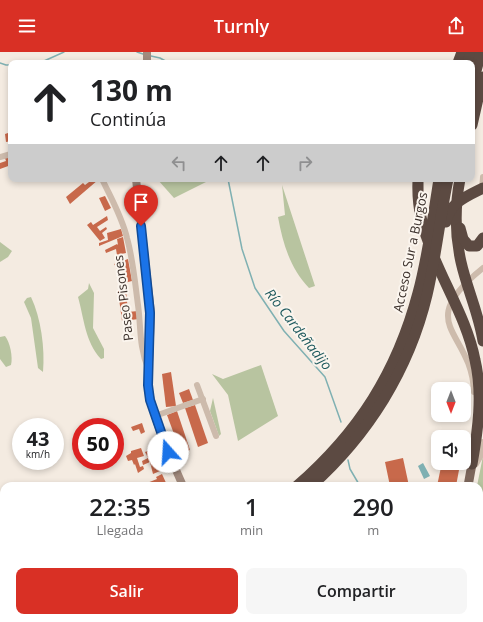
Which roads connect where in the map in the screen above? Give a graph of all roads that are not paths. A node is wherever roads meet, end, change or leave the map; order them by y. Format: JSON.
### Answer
{"nodes":[{"id":1,"x":481,"y":52,"type":"edge"},
{"id":2,"x":475,"y":75,"type":"edge"},
{"id":3,"x":483,"y":77,"type":"edge"},
{"id":4,"x":475,"y":111,"type":"edge"},
{"id":5,"x":103,"y":182,"type":"edge"},
{"id":6,"x":136,"y":182,"type":"edge"},
{"id":7,"x":418,"y":182,"type":"edge"},
{"id":8,"x":438,"y":182,"type":"edge"},
{"id":9,"x":447,"y":182,"type":"edge"},
{"id":10,"x":460,"y":182,"type":"edge"},
{"id":11,"x":483,"y":187,"type":"edge"},
{"id":12,"x":457,"y":216,"type":"junction"},
{"id":13,"x":483,"y":238,"type":"edge"},
{"id":14,"x":483,"y":268,"type":"edge"},
{"id":15,"x":483,"y":342,"type":"edge"},
{"id":16,"x":409,"y":344,"type":"junction"},
{"id":17,"x":149,"y":371,"type":"junction"},
{"id":18,"x":197,"y":385,"type":"dead end"},
{"id":19,"x":202,"y":399,"type":"junction"},
{"id":20,"x":155,"y":416,"type":"junction"},
{"id":21,"x":483,"y":420,"type":"edge"},
{"id":22,"x":216,"y":436,"type":"dead end"},
{"id":23,"x":483,"y":442,"type":"edge"},
{"id":24,"x":474,"y":464,"type":"junction"},
{"id":25,"x":180,"y":482,"type":"edge"},
{"id":26,"x":301,"y":482,"type":"edge"},
{"id":27,"x":315,"y":482,"type":"edge"},
{"id":28,"x":469,"y":482,"type":"edge"},
{"id":29,"x":472,"y":482,"type":"edge"}],
"edges":[{"from":1,"to":2,"type":"highway"},
{"from":3,"to":4,"type":"highway"},
{"from":5,"to":17,"type":"street","name":"Paseo Pisones"},
{"from":6,"to":17,"type":"main road","name":"Paseo Pisones"},
{"from":7,"to":24,"type":"highway"},
{"from":8,"to":16,"type":"highway","name":"Acceso Sur a Burgos"},
{"from":9,"to":16,"type":"highway","name":"Acceso Sur a Burgos"},
{"from":10,"to":12,"type":"highway"},
{"from":11,"to":16,"type":"highway"},
{"from":12,"to":13,"type":"highway"},
{"from":12,"to":15,"type":"highway"},
{"from":14,"to":24,"type":"street"},
{"from":16,"to":26,"type":"highway","name":"Acceso Sur a Burgos"},
{"from":16,"to":27,"type":"highway","name":"Acceso Sur a Burgos"},
{"from":17,"to":20,"type":"main road","name":"Paseo Pisones"},
{"from":18,"to":19,"type":"street"},
{"from":19,"to":20,"type":"street"},
{"from":19,"to":22,"type":"street"},
{"from":20,"to":25,"type":"main road","name":"Paseo Pisones"},
{"from":21,"to":24,"type":"highway"},
{"from":23,"to":24,"type":"street"},
{"from":24,"to":28,"type":"main road"},
{"from":24,"to":29,"type":"main road"}]}
